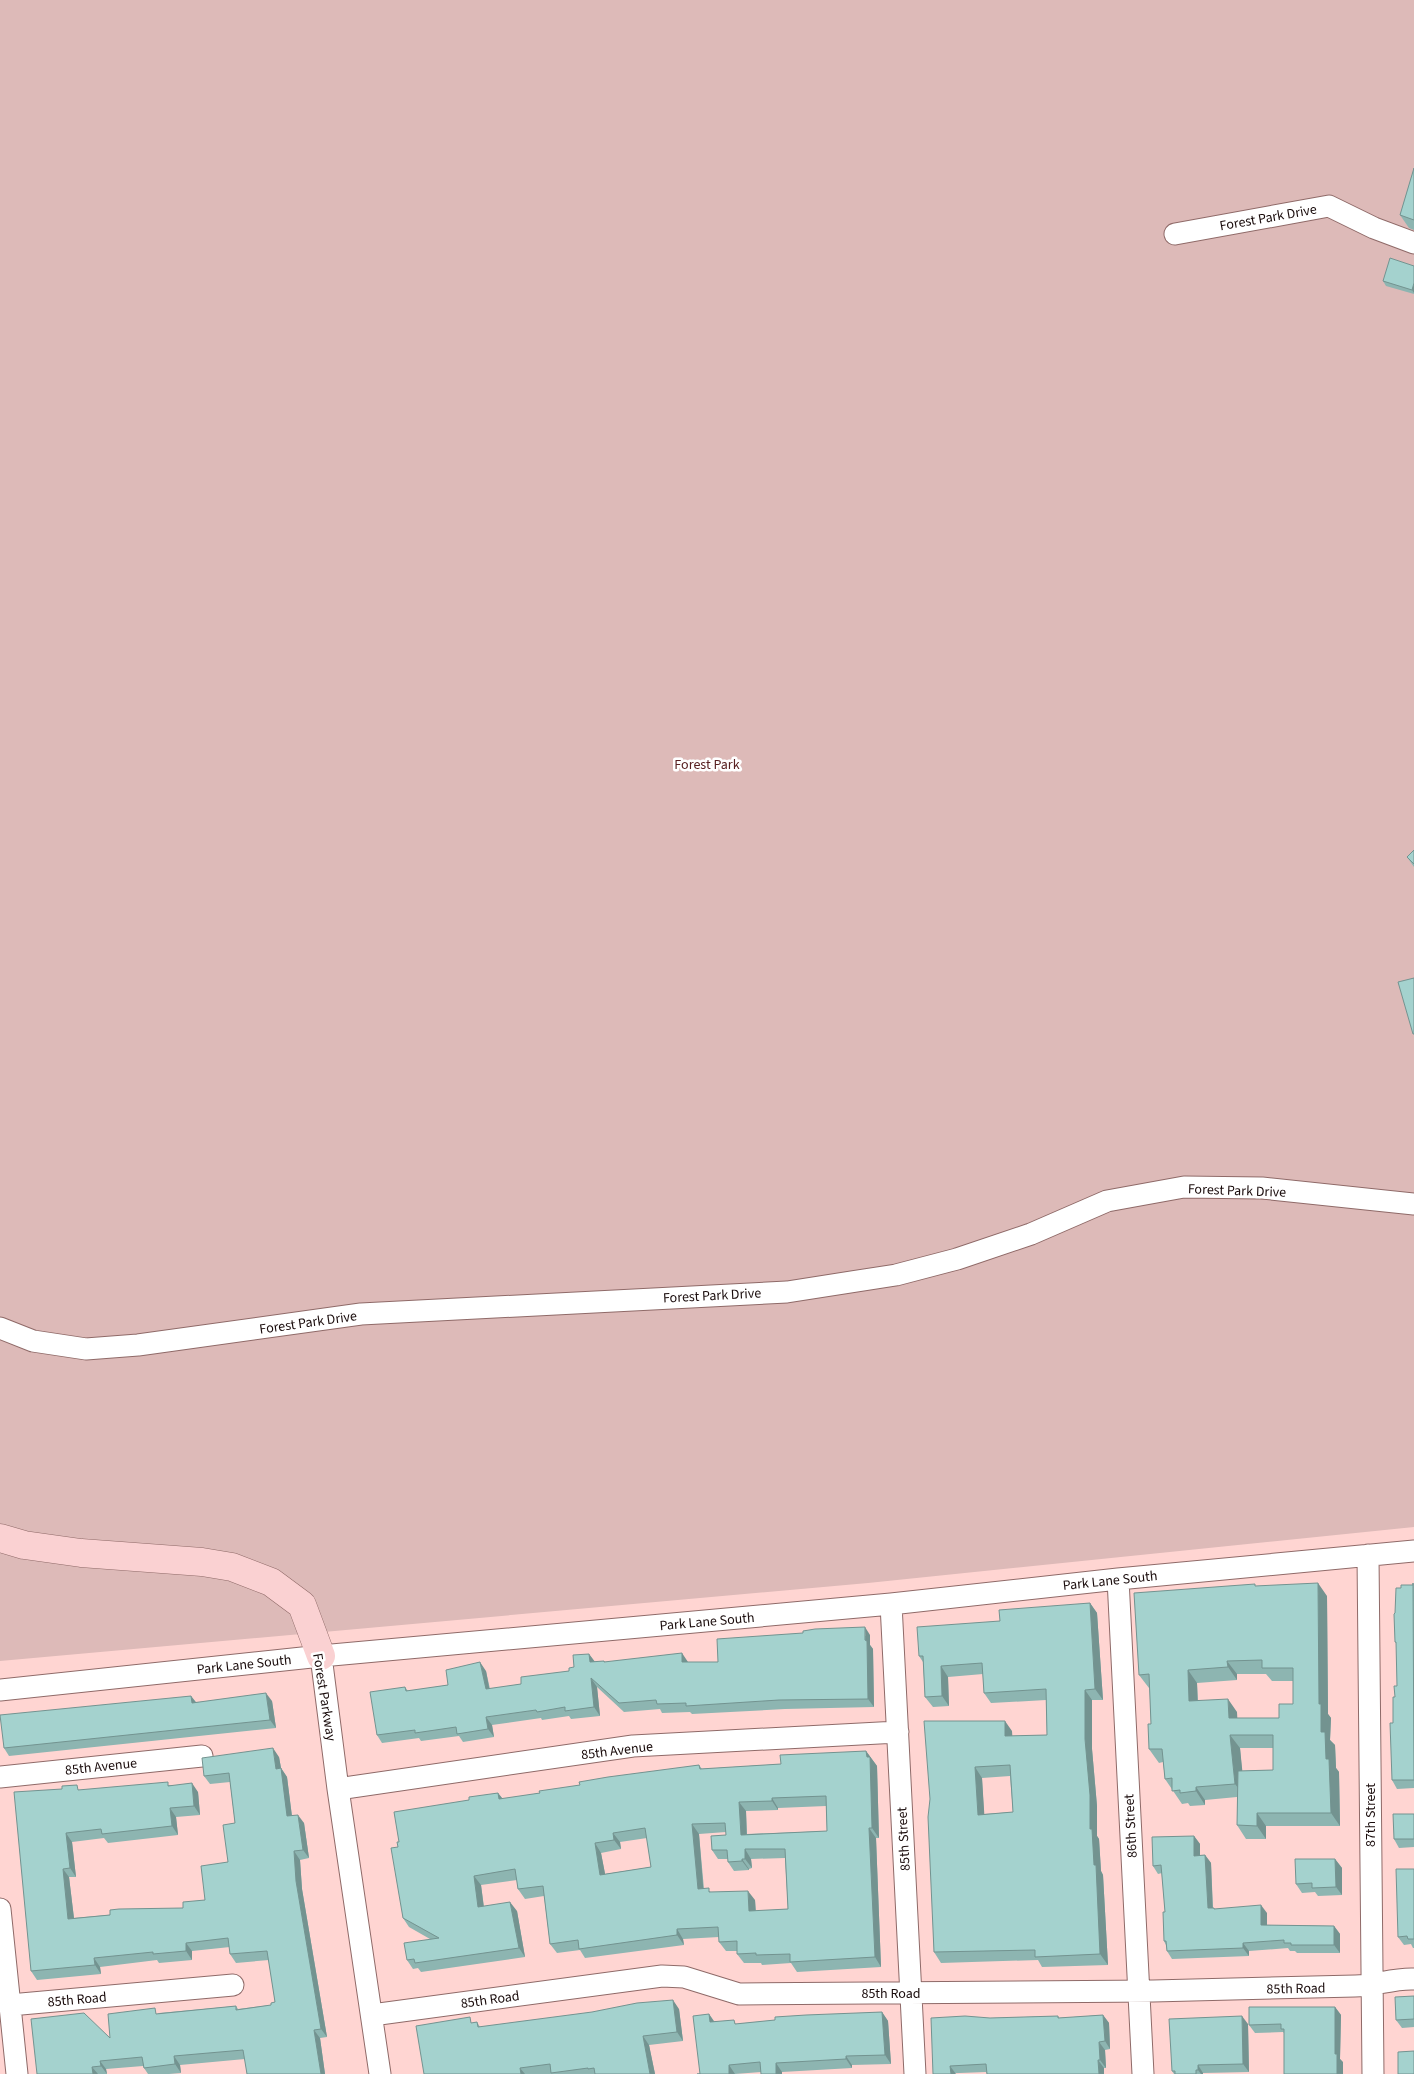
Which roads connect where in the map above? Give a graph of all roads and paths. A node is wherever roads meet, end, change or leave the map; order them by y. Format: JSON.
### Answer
{"nodes":[{"id":1,"x":1175,"y":234,"type":"dead end"},
{"id":2,"x":1414,"y":243,"type":"edge"},
{"id":3,"x":1414,"y":1204,"type":"edge"},
{"id":4,"x":0,"y":1328,"type":"edge"},
{"id":5,"x":0,"y":1538,"type":"edge"},
{"id":6,"x":1414,"y":1551,"type":"edge"},
{"id":7,"x":1368,"y":1555,"type":"junction"},
{"id":8,"x":1118,"y":1578,"type":"junction"},
{"id":9,"x":891,"y":1604,"type":"junction"},
{"id":10,"x":321,"y":1656,"type":"junction"},
{"id":11,"x":0,"y":1690,"type":"edge"},
{"id":12,"x":898,"y":1732,"type":"junction"},
{"id":13,"x":202,"y":1756,"type":"edge"},
{"id":14,"x":0,"y":1777,"type":"edge"},
{"id":15,"x":338,"y":1789,"type":"junction"},
{"id":16,"x":0,"y":1909,"type":"edge"},
{"id":17,"x":1414,"y":1979,"type":"edge"},
{"id":18,"x":233,"y":1985,"type":"dead end"},
{"id":19,"x":1371,"y":1986,"type":"junction"},
{"id":20,"x":1139,"y":1991,"type":"junction"},
{"id":21,"x":910,"y":1993,"type":"junction"},
{"id":22,"x":10,"y":2005,"type":"junction"},
{"id":23,"x":372,"y":2015,"type":"junction"},
{"id":24,"x":17,"y":2074,"type":"edge"},
{"id":25,"x":380,"y":2074,"type":"edge"},
{"id":26,"x":915,"y":2074,"type":"edge"},
{"id":27,"x":1143,"y":2074,"type":"edge"},
{"id":28,"x":1373,"y":2074,"type":"edge"}],
"edges":[{"from":1,"to":2,"type":"street","name":"Forest Park Drive"},
{"from":3,"to":4,"type":"street","name":"Forest Park Drive"},
{"from":5,"to":10,"type":"street","name":"Forest Parkway"},
{"from":6,"to":7,"type":"street","name":"Park Lane South"},
{"from":7,"to":8,"type":"street","name":"Park Lane South"},
{"from":7,"to":19,"type":"street","name":"87th Street"},
{"from":8,"to":9,"type":"street","name":"Park Lane South"},
{"from":8,"to":20,"type":"street","name":"86th Street"},
{"from":9,"to":10,"type":"street","name":"Park Lane South"},
{"from":9,"to":12,"type":"street","name":"85th Street"},
{"from":10,"to":11,"type":"street","name":"Park Lane South"},
{"from":10,"to":15,"type":"street","name":"Forest Parkway"},
{"from":12,"to":15,"type":"street","name":"85th Avenue"},
{"from":12,"to":21,"type":"street","name":"85th Street"},
{"from":13,"to":14,"type":"street","name":"85th Avenue"},
{"from":15,"to":23,"type":"street","name":"Forest Parkway"},
{"from":16,"to":22,"type":"street"},
{"from":17,"to":19,"type":"street","name":"85th Road"},
{"from":18,"to":22,"type":"street","name":"85th Road"},
{"from":19,"to":20,"type":"street","name":"85th Road"},
{"from":19,"to":28,"type":"street","name":"87th Street"},
{"from":20,"to":21,"type":"street","name":"85th Road"},
{"from":20,"to":27,"type":"street","name":"86th Street"},
{"from":21,"to":23,"type":"street","name":"85th Road"},
{"from":21,"to":26,"type":"street","name":"85th Street"},
{"from":22,"to":24,"type":"street"},
{"from":23,"to":25,"type":"street","name":"Forest Parkway"}]}
